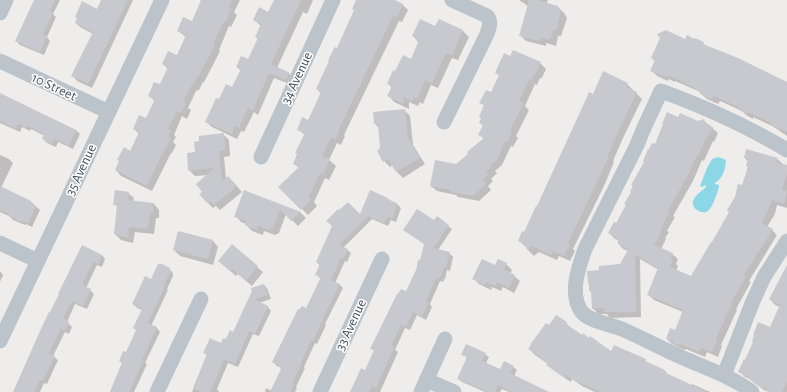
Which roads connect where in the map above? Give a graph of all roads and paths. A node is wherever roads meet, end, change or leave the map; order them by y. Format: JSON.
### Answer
{"nodes":[{"id":1,"x":6,"y":0,"type":"edge"},
{"id":2,"x":162,"y":0,"type":"edge"},
{"id":3,"x":333,"y":0,"type":"edge"},
{"id":4,"x":452,"y":0,"type":"edge"},
{"id":5,"x":0,"y":13,"type":"edge"},
{"id":6,"x":0,"y":61,"type":"edge"},
{"id":7,"x":109,"y":112,"type":"junction"},
{"id":8,"x":444,"y":122,"type":"dead end"},
{"id":9,"x":787,"y":150,"type":"edge"},
{"id":10,"x":260,"y":156,"type":"dead end"},
{"id":11,"x":787,"y":241,"type":"edge"},
{"id":12,"x":0,"y":243,"type":"edge"},
{"id":13,"x":382,"y":259,"type":"dead end"},
{"id":14,"x":38,"y":261,"type":"junction"},
{"id":15,"x":201,"y":299,"type":"dead end"},
{"id":16,"x":445,"y":339,"type":"dead end"},
{"id":17,"x":0,"y":341,"type":"edge"},
{"id":18,"x":724,"y":375,"type":"junction"},
{"id":19,"x":424,"y":386,"type":"edge"},
{"id":20,"x":157,"y":392,"type":"edge"},
{"id":21,"x":320,"y":392,"type":"edge"},
{"id":22,"x":454,"y":392,"type":"edge"},
{"id":23,"x":752,"y":392,"type":"edge"}],
"edges":[{"from":1,"to":5,"type":"street"},
{"from":2,"to":7,"type":"street","name":"35 Avenue"},
{"from":3,"to":10,"type":"street","name":"34 Avenue"},
{"from":4,"to":8,"type":"street"},
{"from":6,"to":7,"type":"street","name":"10 Street"},
{"from":7,"to":14,"type":"street","name":"35 Avenue"},
{"from":9,"to":18,"type":"street"},
{"from":11,"to":18,"type":"street"},
{"from":12,"to":14,"type":"street"},
{"from":13,"to":21,"type":"street","name":"33 Avenue"},
{"from":14,"to":17,"type":"street","name":"35 Avenue"},
{"from":15,"to":20,"type":"street"},
{"from":16,"to":19,"type":"street"},
{"from":18,"to":23,"type":"street"},
{"from":19,"to":22,"type":"street"}]}
